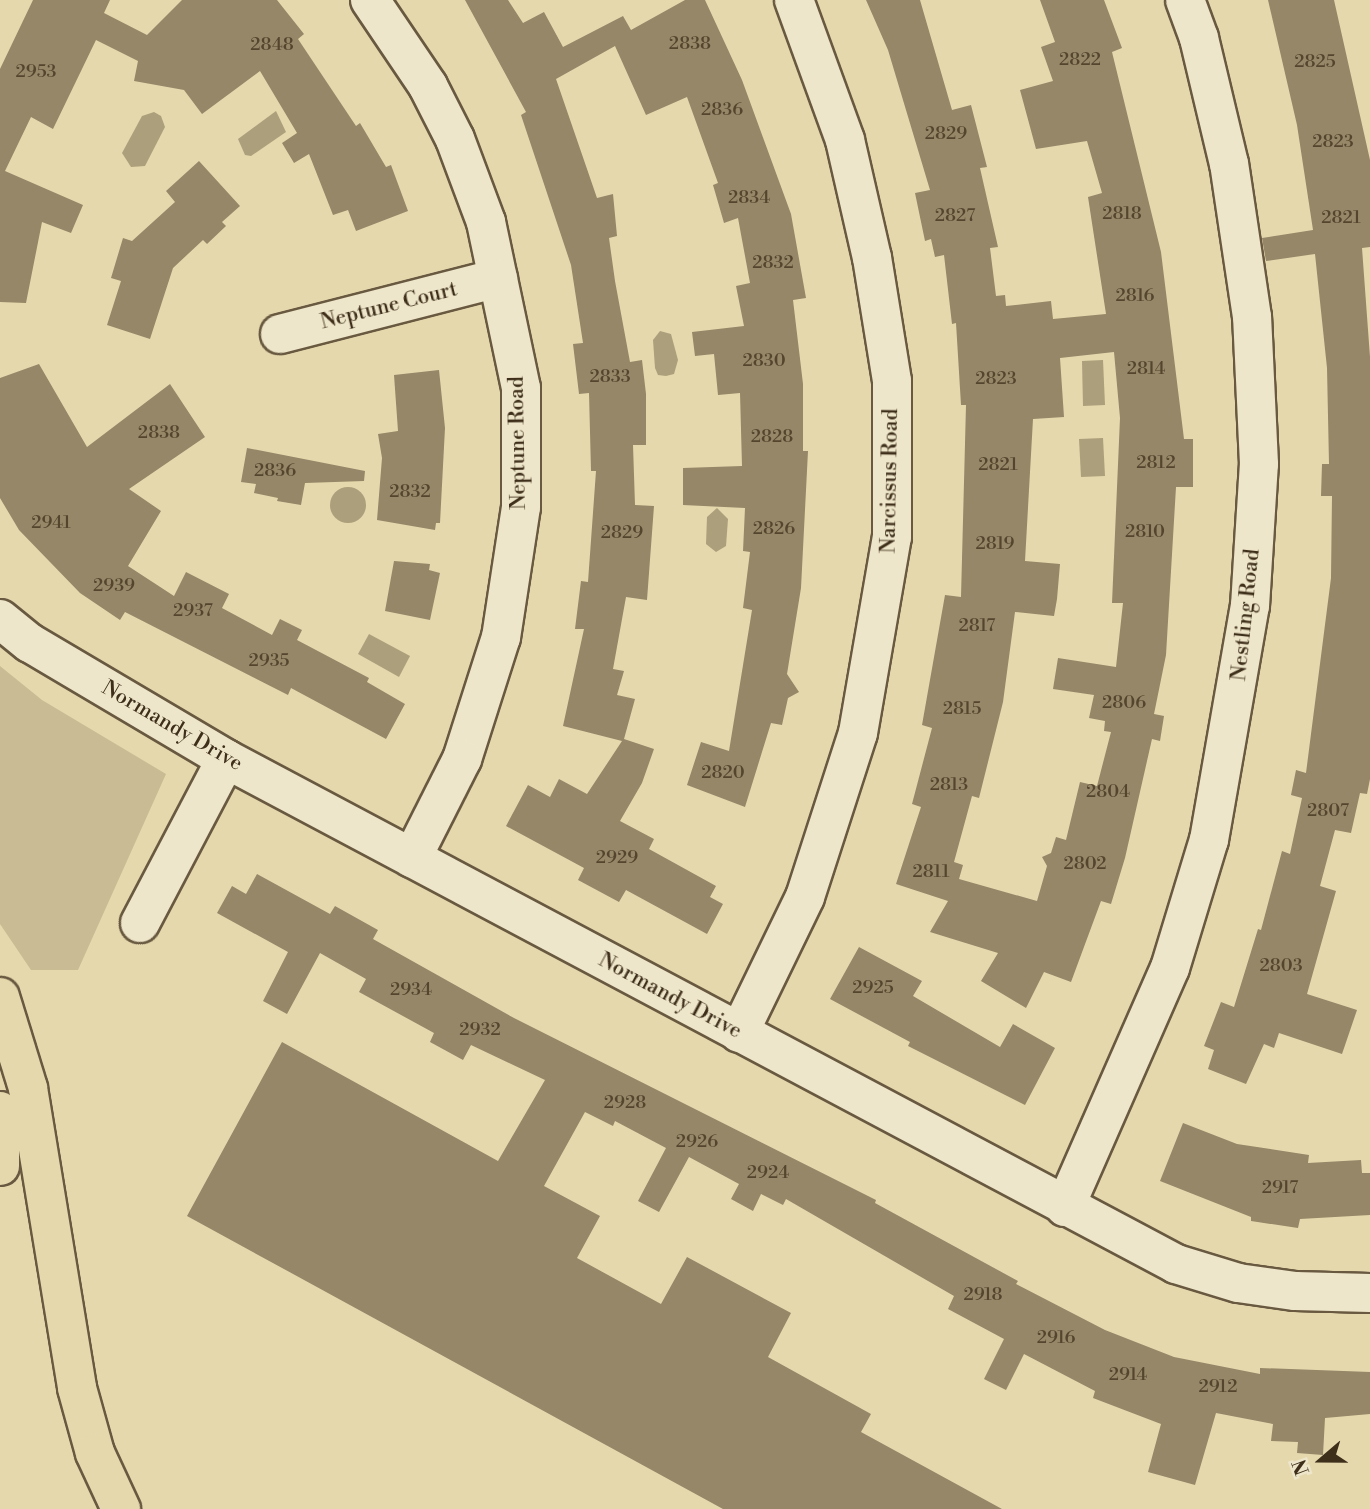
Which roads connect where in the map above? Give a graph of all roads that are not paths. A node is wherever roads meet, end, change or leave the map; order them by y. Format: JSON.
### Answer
{"nodes":[{"id":1,"x":370,"y":0,"type":"edge"},
{"id":2,"x":794,"y":0,"type":"edge"},
{"id":3,"x":1185,"y":0,"type":"edge"},
{"id":4,"x":498,"y":278,"type":"junction"},
{"id":5,"x":280,"y":334,"type":"dead end"},
{"id":6,"x":0,"y":619,"type":"edge"},
{"id":7,"x":226,"y":759,"type":"junction"},
{"id":8,"x":412,"y":858,"type":"junction"},
{"id":9,"x":140,"y":923,"type":"dead end"},
{"id":10,"x":0,"y":998,"type":"edge"},
{"id":11,"x":739,"y":1033,"type":"junction"},
{"id":12,"x":0,"y":1111,"type":"edge"},
{"id":13,"x":0,"y":1166,"type":"edge"},
{"id":14,"x":1065,"y":1207,"type":"junction"},
{"id":15,"x":1370,"y":1293,"type":"edge"},
{"id":16,"x":121,"y":1509,"type":"edge"}],
"edges":[{"from":1,"to":4,"type":"street","name":"Neptune Road"},
{"from":2,"to":11,"type":"street","name":"Narcissus Road"},
{"from":3,"to":14,"type":"street","name":"Nestling Road"},
{"from":4,"to":5,"type":"street","name":"Neptune Court"},
{"from":4,"to":8,"type":"street","name":"Neptune Road"},
{"from":6,"to":7,"type":"street","name":"Normandy Drive"},
{"from":7,"to":8,"type":"street","name":"Normandy Drive"},
{"from":7,"to":9,"type":"street"},
{"from":8,"to":11,"type":"street","name":"Normandy Drive"},
{"from":10,"to":16,"type":"highway"},
{"from":11,"to":14,"type":"street","name":"Normandy Drive"},
{"from":12,"to":13,"type":"highway"},
{"from":14,"to":15,"type":"street","name":"Normandy Drive"}]}
